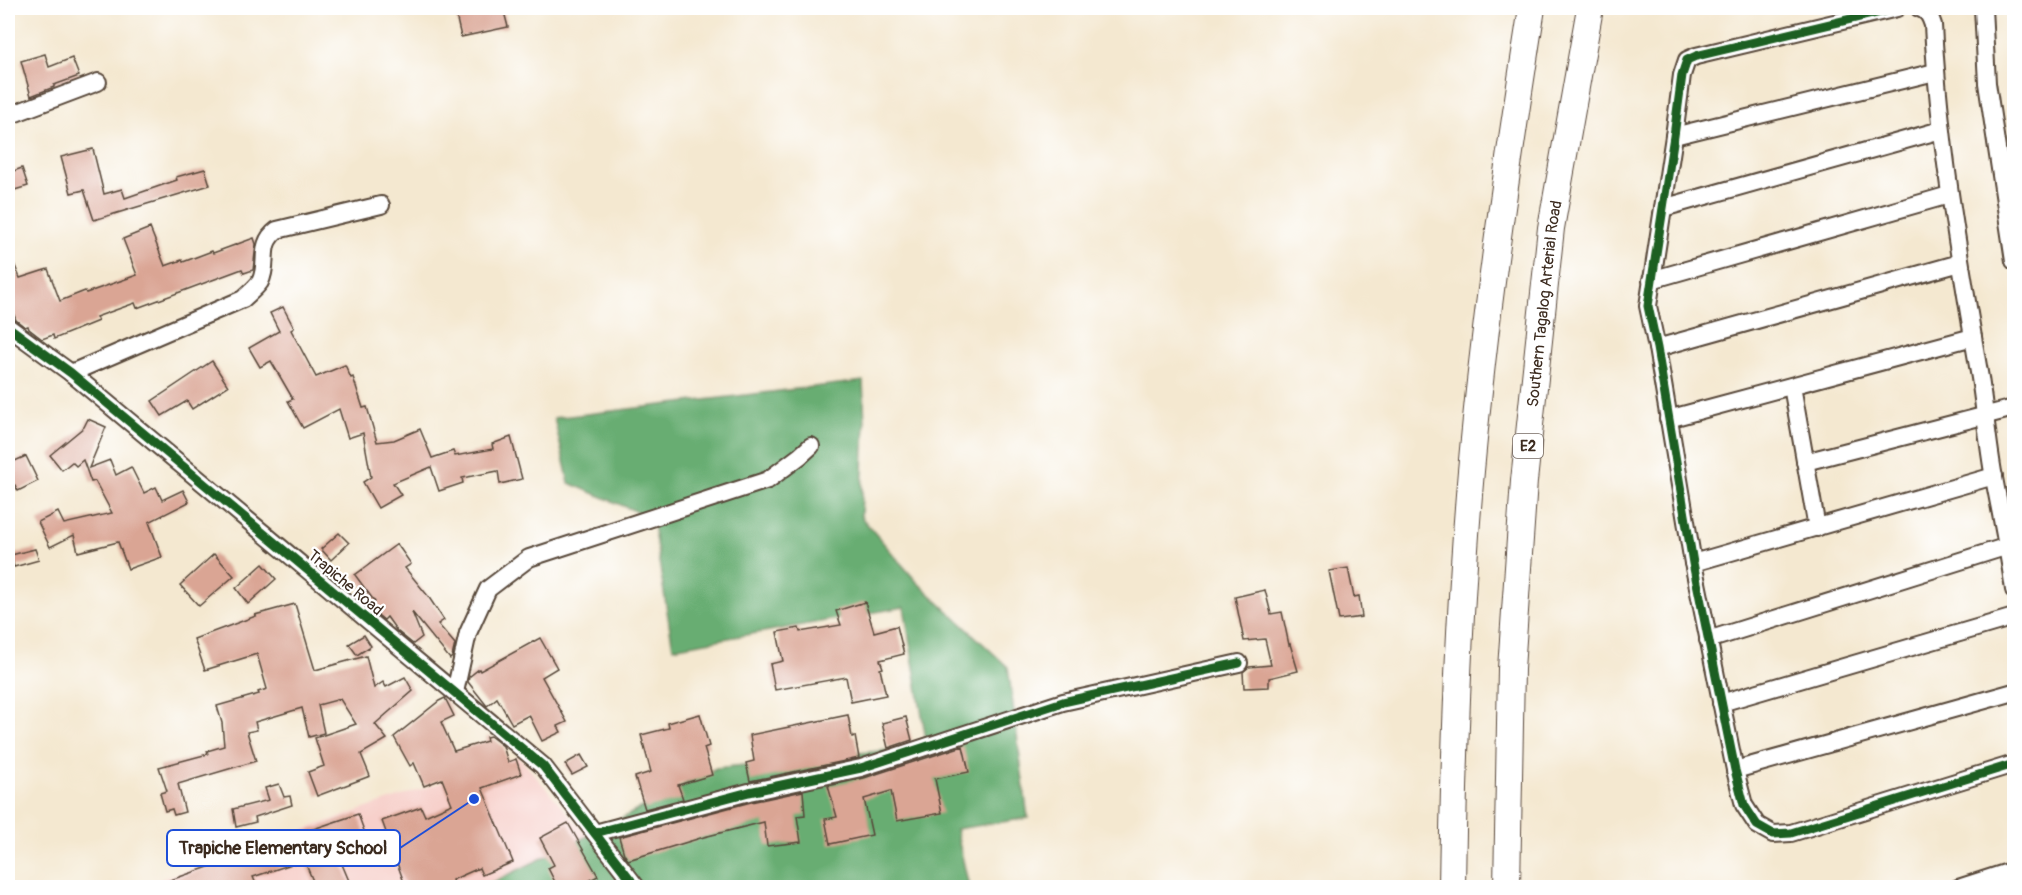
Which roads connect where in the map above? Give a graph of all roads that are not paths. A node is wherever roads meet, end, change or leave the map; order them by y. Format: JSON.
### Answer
{"nodes":[{"id":1,"x":1532,"y":8,"type":"edge"},
{"id":2,"x":1590,"y":8,"type":"edge"},
{"id":3,"x":1897,"y":8,"type":"edge"},
{"id":4,"x":1919,"y":8,"type":"edge"},
{"id":5,"x":1983,"y":8,"type":"edge"},
{"id":6,"x":1935,"y":72,"type":"junction"},
{"id":7,"x":98,"y":82,"type":"dead end"},
{"id":8,"x":8,"y":116,"type":"edge"},
{"id":9,"x":1941,"y":130,"type":"junction"},
{"id":10,"x":1674,"y":136,"type":"junction"},
{"id":11,"x":1949,"y":195,"type":"junction"},
{"id":12,"x":381,"y":205,"type":"dead end"},
{"id":13,"x":1663,"y":207,"type":"junction"},
{"id":14,"x":2014,"y":261,"type":"edge"},
{"id":15,"x":1960,"y":263,"type":"junction"},
{"id":16,"x":1651,"y":280,"type":"junction"},
{"id":17,"x":8,"y":327,"type":"edge"},
{"id":18,"x":1973,"y":338,"type":"junction"},
{"id":19,"x":1657,"y":348,"type":"junction"},
{"id":20,"x":71,"y":373,"type":"junction"},
{"id":21,"x":1792,"y":386,"type":"junction"},
{"id":22,"x":2014,"y":408,"type":"edge"},
{"id":23,"x":1986,"y":415,"type":"junction"},
{"id":24,"x":1668,"y":419,"type":"junction"},
{"id":25,"x":811,"y":446,"type":"dead end"},
{"id":26,"x":1805,"y":462,"type":"junction"},
{"id":27,"x":1994,"y":476,"type":"junction"},
{"id":28,"x":1817,"y":528,"type":"junction"},
{"id":29,"x":2008,"y":546,"type":"junction"},
{"id":30,"x":1693,"y":563,"type":"junction"},
{"id":31,"x":2014,"y":590,"type":"edge"},
{"id":32,"x":2014,"y":617,"type":"edge"},
{"id":33,"x":1708,"y":640,"type":"junction"},
{"id":34,"x":1239,"y":663,"type":"dead end"},
{"id":35,"x":455,"y":692,"type":"junction"},
{"id":36,"x":2014,"y":692,"type":"edge"},
{"id":37,"x":1721,"y":703,"type":"junction"},
{"id":38,"x":2014,"y":764,"type":"edge"},
{"id":39,"x":1735,"y":770,"type":"junction"},
{"id":40,"x":595,"y":833,"type":"junction"},
{"id":41,"x":2014,"y":870,"type":"edge"},
{"id":42,"x":1959,"y":887,"type":"edge"},
{"id":43,"x":637,"y":888,"type":"edge"},
{"id":44,"x":1452,"y":888,"type":"edge"},
{"id":45,"x":1507,"y":888,"type":"edge"}],
"edges":[{"from":1,"to":44,"type":"highway"},
{"from":2,"to":45,"type":"highway","name":"Southern Tagalog Arterial Road","number":"E2"},
{"from":3,"to":10,"type":"street"},
{"from":4,"to":6,"type":"street"},
{"from":5,"to":14,"type":"street"},
{"from":6,"to":9,"type":"street"},
{"from":6,"to":10,"type":"street"},
{"from":7,"to":8,"type":"street"},
{"from":9,"to":11,"type":"street"},
{"from":9,"to":13,"type":"street"},
{"from":10,"to":13,"type":"street"},
{"from":11,"to":15,"type":"street"},
{"from":11,"to":16,"type":"street"},
{"from":12,"to":20,"type":"street"},
{"from":13,"to":16,"type":"street"},
{"from":15,"to":18,"type":"street"},
{"from":15,"to":19,"type":"street"},
{"from":16,"to":19,"type":"street"},
{"from":17,"to":20,"type":"street","name":"Trapiche Road"},
{"from":18,"to":21,"type":"street"},
{"from":18,"to":23,"type":"street"},
{"from":19,"to":24,"type":"street"},
{"from":20,"to":35,"type":"street","name":"Trapiche Road"},
{"from":21,"to":24,"type":"street"},
{"from":21,"to":26,"type":"street"},
{"from":22,"to":23,"type":"street"},
{"from":23,"to":26,"type":"street"},
{"from":23,"to":27,"type":"street"},
{"from":24,"to":30,"type":"street"},
{"from":25,"to":35,"type":"street"},
{"from":26,"to":28,"type":"street"},
{"from":27,"to":28,"type":"street"},
{"from":27,"to":29,"type":"street"},
{"from":28,"to":30,"type":"street"},
{"from":29,"to":31,"type":"street"},
{"from":29,"to":33,"type":"street"},
{"from":30,"to":33,"type":"street"},
{"from":32,"to":37,"type":"street"},
{"from":33,"to":37,"type":"street"},
{"from":34,"to":40,"type":"street"},
{"from":35,"to":40,"type":"street","name":"Trapiche Road"},
{"from":36,"to":39,"type":"street"},
{"from":37,"to":39,"type":"street"},
{"from":38,"to":39,"type":"street"},
{"from":40,"to":43,"type":"street","name":"Trapiche Road"},
{"from":41,"to":42,"type":"street"}]}
